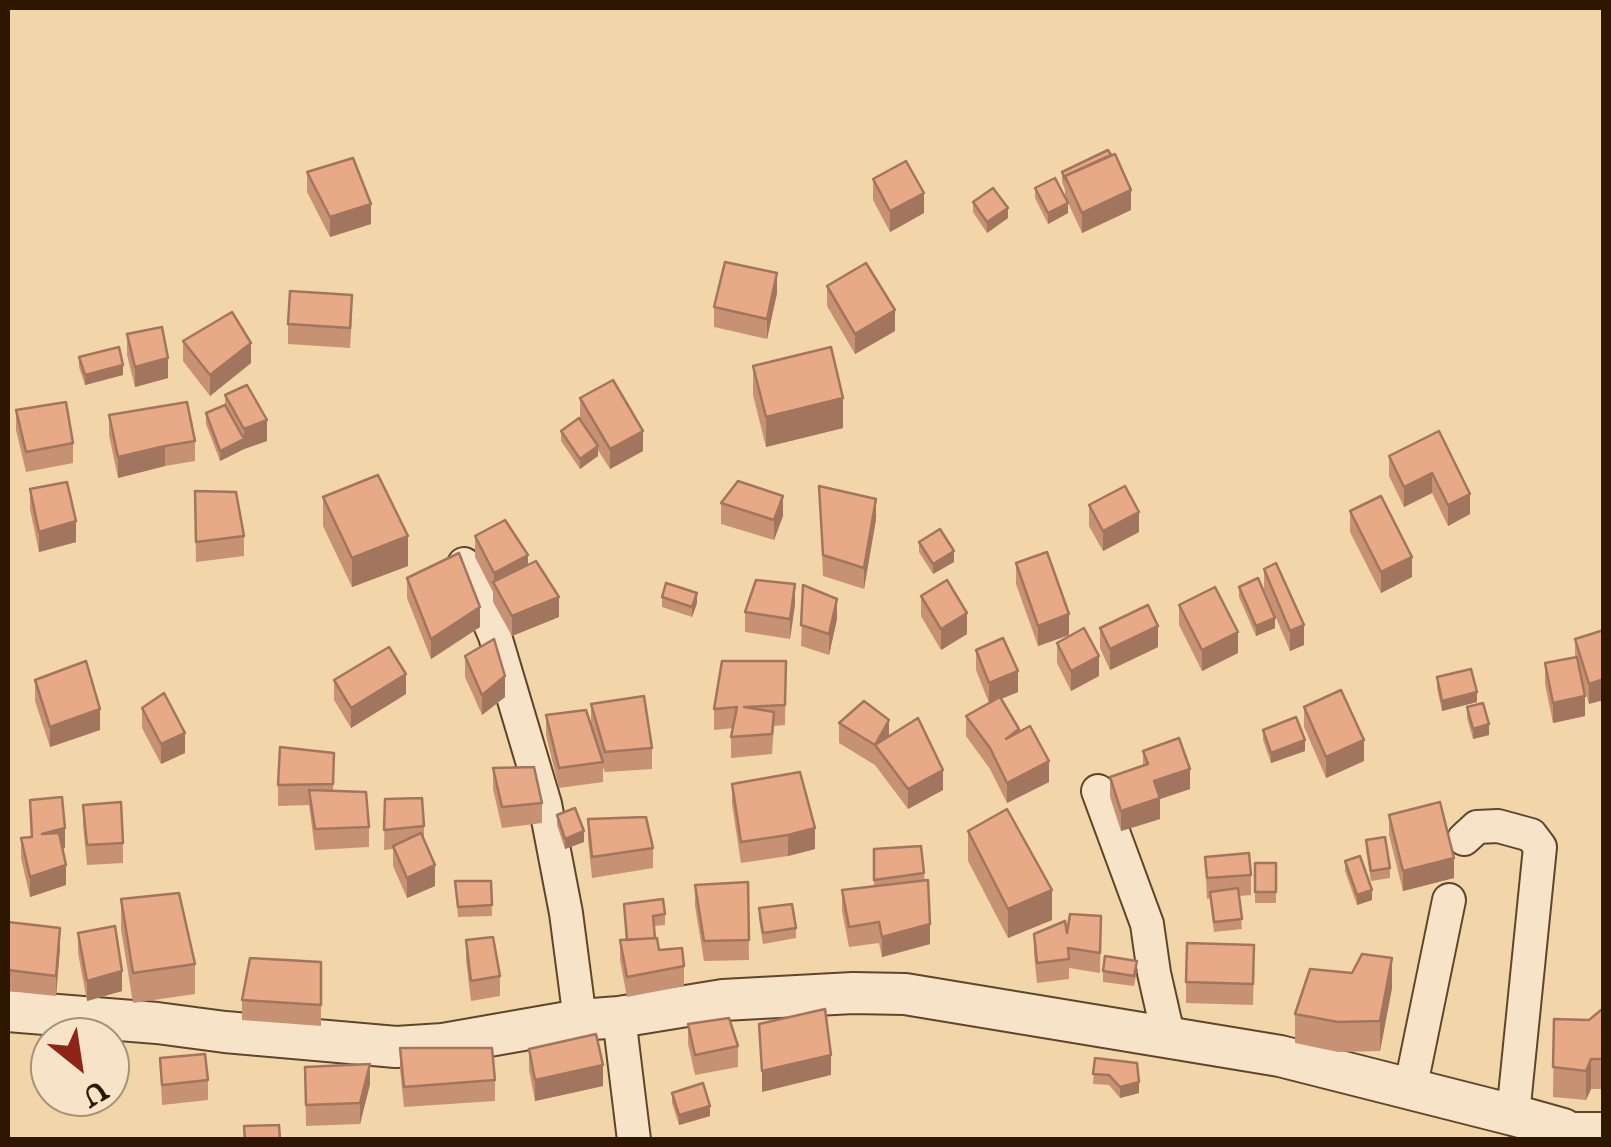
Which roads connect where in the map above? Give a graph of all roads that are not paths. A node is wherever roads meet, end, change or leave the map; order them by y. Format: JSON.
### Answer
{"nodes":[{"id":1,"x":464,"y":564,"type":"edge"},
{"id":2,"x":1098,"y":792,"type":"dead end"},
{"id":3,"x":1464,"y":840,"type":"dead end"},
{"id":4,"x":1449,"y":900,"type":"dead end"},
{"id":5,"x":8,"y":1011,"type":"edge"},
{"id":6,"x":600,"y":1019,"type":"junction"},
{"id":7,"x":1169,"y":1039,"type":"junction"},
{"id":8,"x":1410,"y":1090,"type":"junction"},
{"id":9,"x":1513,"y":1115,"type":"junction"},
{"id":10,"x":1604,"y":1130,"type":"edge"},
{"id":11,"x":1571,"y":1134,"type":"edge"},
{"id":12,"x":634,"y":1140,"type":"edge"}],
"edges":[{"from":1,"to":6,"type":"street"},
{"from":2,"to":7,"type":"street"},
{"from":3,"to":9,"type":"street"},
{"from":4,"to":8,"type":"street"},
{"from":5,"to":6,"type":"street"},
{"from":6,"to":7,"type":"street"},
{"from":6,"to":12,"type":"street"},
{"from":7,"to":8,"type":"street"},
{"from":8,"to":9,"type":"street"},
{"from":9,"to":11,"type":"street"},
{"from":10,"to":11,"type":"street"}]}
